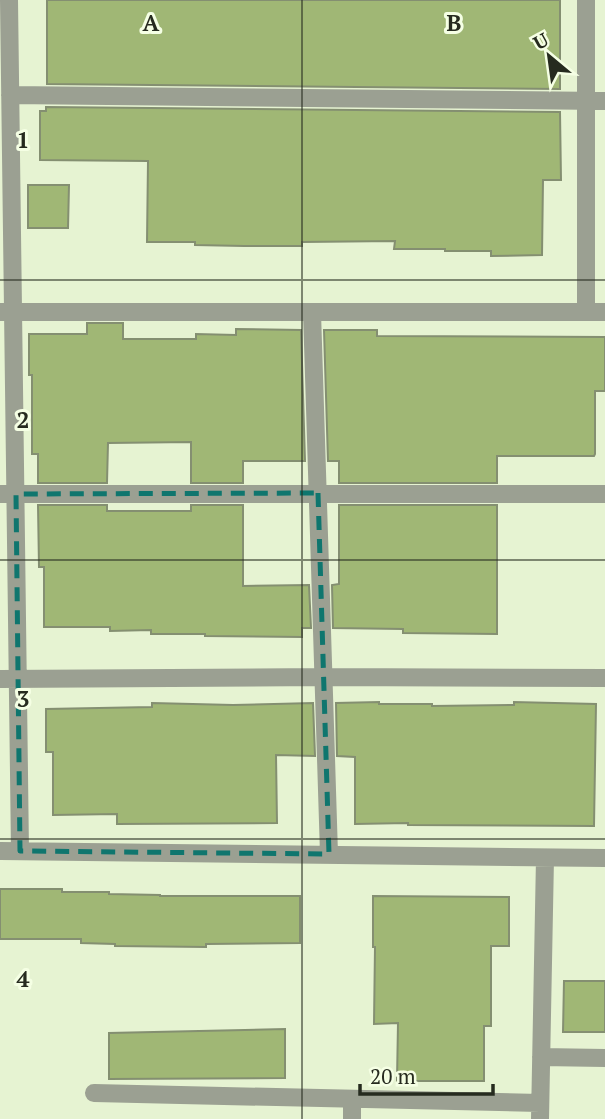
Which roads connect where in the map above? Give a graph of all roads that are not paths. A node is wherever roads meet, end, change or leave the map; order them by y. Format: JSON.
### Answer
{"nodes":[{"id":1,"x":9,"y":0,"type":"edge"},
{"id":2,"x":586,"y":0,"type":"edge"},
{"id":3,"x":10,"y":95,"type":"junction"},
{"id":4,"x":586,"y":100,"type":"junction"},
{"id":5,"x":605,"y":101,"type":"edge"},
{"id":6,"x":7,"y":312,"type":"edge"},
{"id":7,"x":312,"y":312,"type":"junction"},
{"id":8,"x":586,"y":312,"type":"junction"},
{"id":9,"x":605,"y":312,"type":"edge"},
{"id":10,"x":8,"y":494,"type":"edge"},
{"id":11,"x":318,"y":494,"type":"junction"},
{"id":12,"x":605,"y":494,"type":"edge"},
{"id":13,"x":324,"y":677,"type":"junction"},
{"id":14,"x":605,"y":678,"type":"edge"},
{"id":15,"x":9,"y":679,"type":"edge"},
{"id":16,"x":0,"y":851,"type":"edge"},
{"id":17,"x":20,"y":851,"type":"junction"},
{"id":18,"x":329,"y":854,"type":"junction"},
{"id":19,"x":545,"y":858,"type":"junction"},
{"id":20,"x":605,"y":858,"type":"edge"},
{"id":21,"x":541,"y":1057,"type":"junction"},
{"id":22,"x":605,"y":1058,"type":"edge"},
{"id":23,"x":94,"y":1093,"type":"dead end"},
{"id":24,"x":352,"y":1100,"type":"junction"},
{"id":25,"x":540,"y":1111,"type":"edge"},
{"id":26,"x":352,"y":1119,"type":"edge"}],
"edges":[{"from":1,"to":3,"type":"street"},
{"from":2,"to":4,"type":"street"},
{"from":3,"to":4,"type":"street"},
{"from":3,"to":6,"type":"street"},
{"from":4,"to":5,"type":"street"},
{"from":4,"to":8,"type":"street"},
{"from":6,"to":7,"type":"street"},
{"from":6,"to":10,"type":"street"},
{"from":7,"to":8,"type":"street"},
{"from":7,"to":11,"type":"street"},
{"from":8,"to":9,"type":"street"},
{"from":10,"to":11,"type":"street"},
{"from":10,"to":15,"type":"street"},
{"from":11,"to":12,"type":"street"},
{"from":11,"to":13,"type":"street"},
{"from":13,"to":14,"type":"street"},
{"from":13,"to":15,"type":"street"},
{"from":13,"to":18,"type":"street"},
{"from":15,"to":17,"type":"street"},
{"from":16,"to":17,"type":"street"},
{"from":17,"to":18,"type":"street"},
{"from":18,"to":19,"type":"street"},
{"from":19,"to":20,"type":"street"},
{"from":19,"to":21,"type":"street"},
{"from":21,"to":22,"type":"street"},
{"from":21,"to":25,"type":"street"},
{"from":23,"to":24,"type":"street"},
{"from":24,"to":25,"type":"street"},
{"from":24,"to":26,"type":"street"}]}
